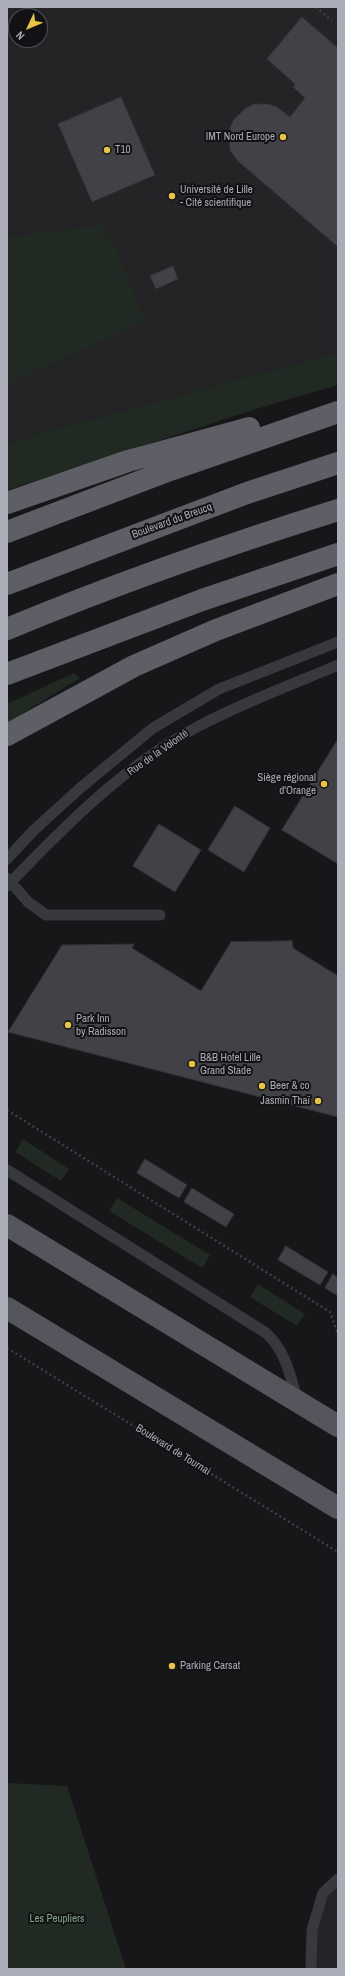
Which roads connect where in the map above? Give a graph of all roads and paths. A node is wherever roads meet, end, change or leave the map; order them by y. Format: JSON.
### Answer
{"nodes":[{"id":1,"x":316,"y":7,"type":"edge"},
{"id":2,"x":332,"y":21,"type":"dead end"},
{"id":3,"x":338,"y":407,"type":"edge"},
{"id":4,"x":338,"y":412,"type":"edge"},
{"id":5,"x":338,"y":463,"type":"edge"},
{"id":6,"x":7,"y":502,"type":"edge"},
{"id":7,"x":338,"y":510,"type":"edge"},
{"id":8,"x":7,"y":532,"type":"edge"},
{"id":9,"x":338,"y":554,"type":"edge"},
{"id":10,"x":7,"y":584,"type":"edge"},
{"id":11,"x":338,"y":584,"type":"edge"},
{"id":12,"x":7,"y":629,"type":"edge"},
{"id":13,"x":338,"y":642,"type":"edge"},
{"id":14,"x":338,"y":664,"type":"edge"},
{"id":15,"x":7,"y":674,"type":"edge"},
{"id":16,"x":7,"y":735,"type":"edge"},
{"id":17,"x":7,"y":859,"type":"edge"},
{"id":18,"x":8,"y":882,"type":"edge"},
{"id":19,"x":160,"y":915,"type":"dead end"},
{"id":20,"x":7,"y":1110,"type":"edge"},
{"id":21,"x":7,"y":1170,"type":"edge"},
{"id":22,"x":7,"y":1225,"type":"edge"},
{"id":23,"x":7,"y":1308,"type":"edge"},
{"id":24,"x":338,"y":1334,"type":"edge"},
{"id":25,"x":7,"y":1348,"type":"edge"},
{"id":26,"x":299,"y":1403,"type":"junction"},
{"id":27,"x":338,"y":1426,"type":"edge"},
{"id":28,"x":338,"y":1508,"type":"edge"},
{"id":29,"x":338,"y":1552,"type":"edge"},
{"id":30,"x":338,"y":1879,"type":"edge"},
{"id":31,"x":311,"y":1969,"type":"edge"}],
"edges":[{"from":1,"to":2,"type":"path"},
{"from":3,"to":6,"type":"highway"},
{"from":4,"to":8,"type":"highway"},
{"from":5,"to":10,"type":"highway","name":"Boulevard du Breucq"},
{"from":7,"to":12,"type":"highway"},
{"from":9,"to":15,"type":"highway"},
{"from":11,"to":16,"type":"highway"},
{"from":13,"to":17,"type":"lane","name":"Rue de la Volonté"},
{"from":14,"to":18,"type":"lane","name":"Rue de la Volonté"},
{"from":18,"to":19,"type":"lane"},
{"from":20,"to":24,"type":"path"},
{"from":21,"to":26,"type":"lane"},
{"from":22,"to":26,"type":"main road"},
{"from":23,"to":28,"type":"main road"},
{"from":25,"to":29,"type":"path","name":"Boulevard de Tournai"},
{"from":26,"to":27,"type":"main road"},
{"from":30,"to":31,"type":"lane"}]}
